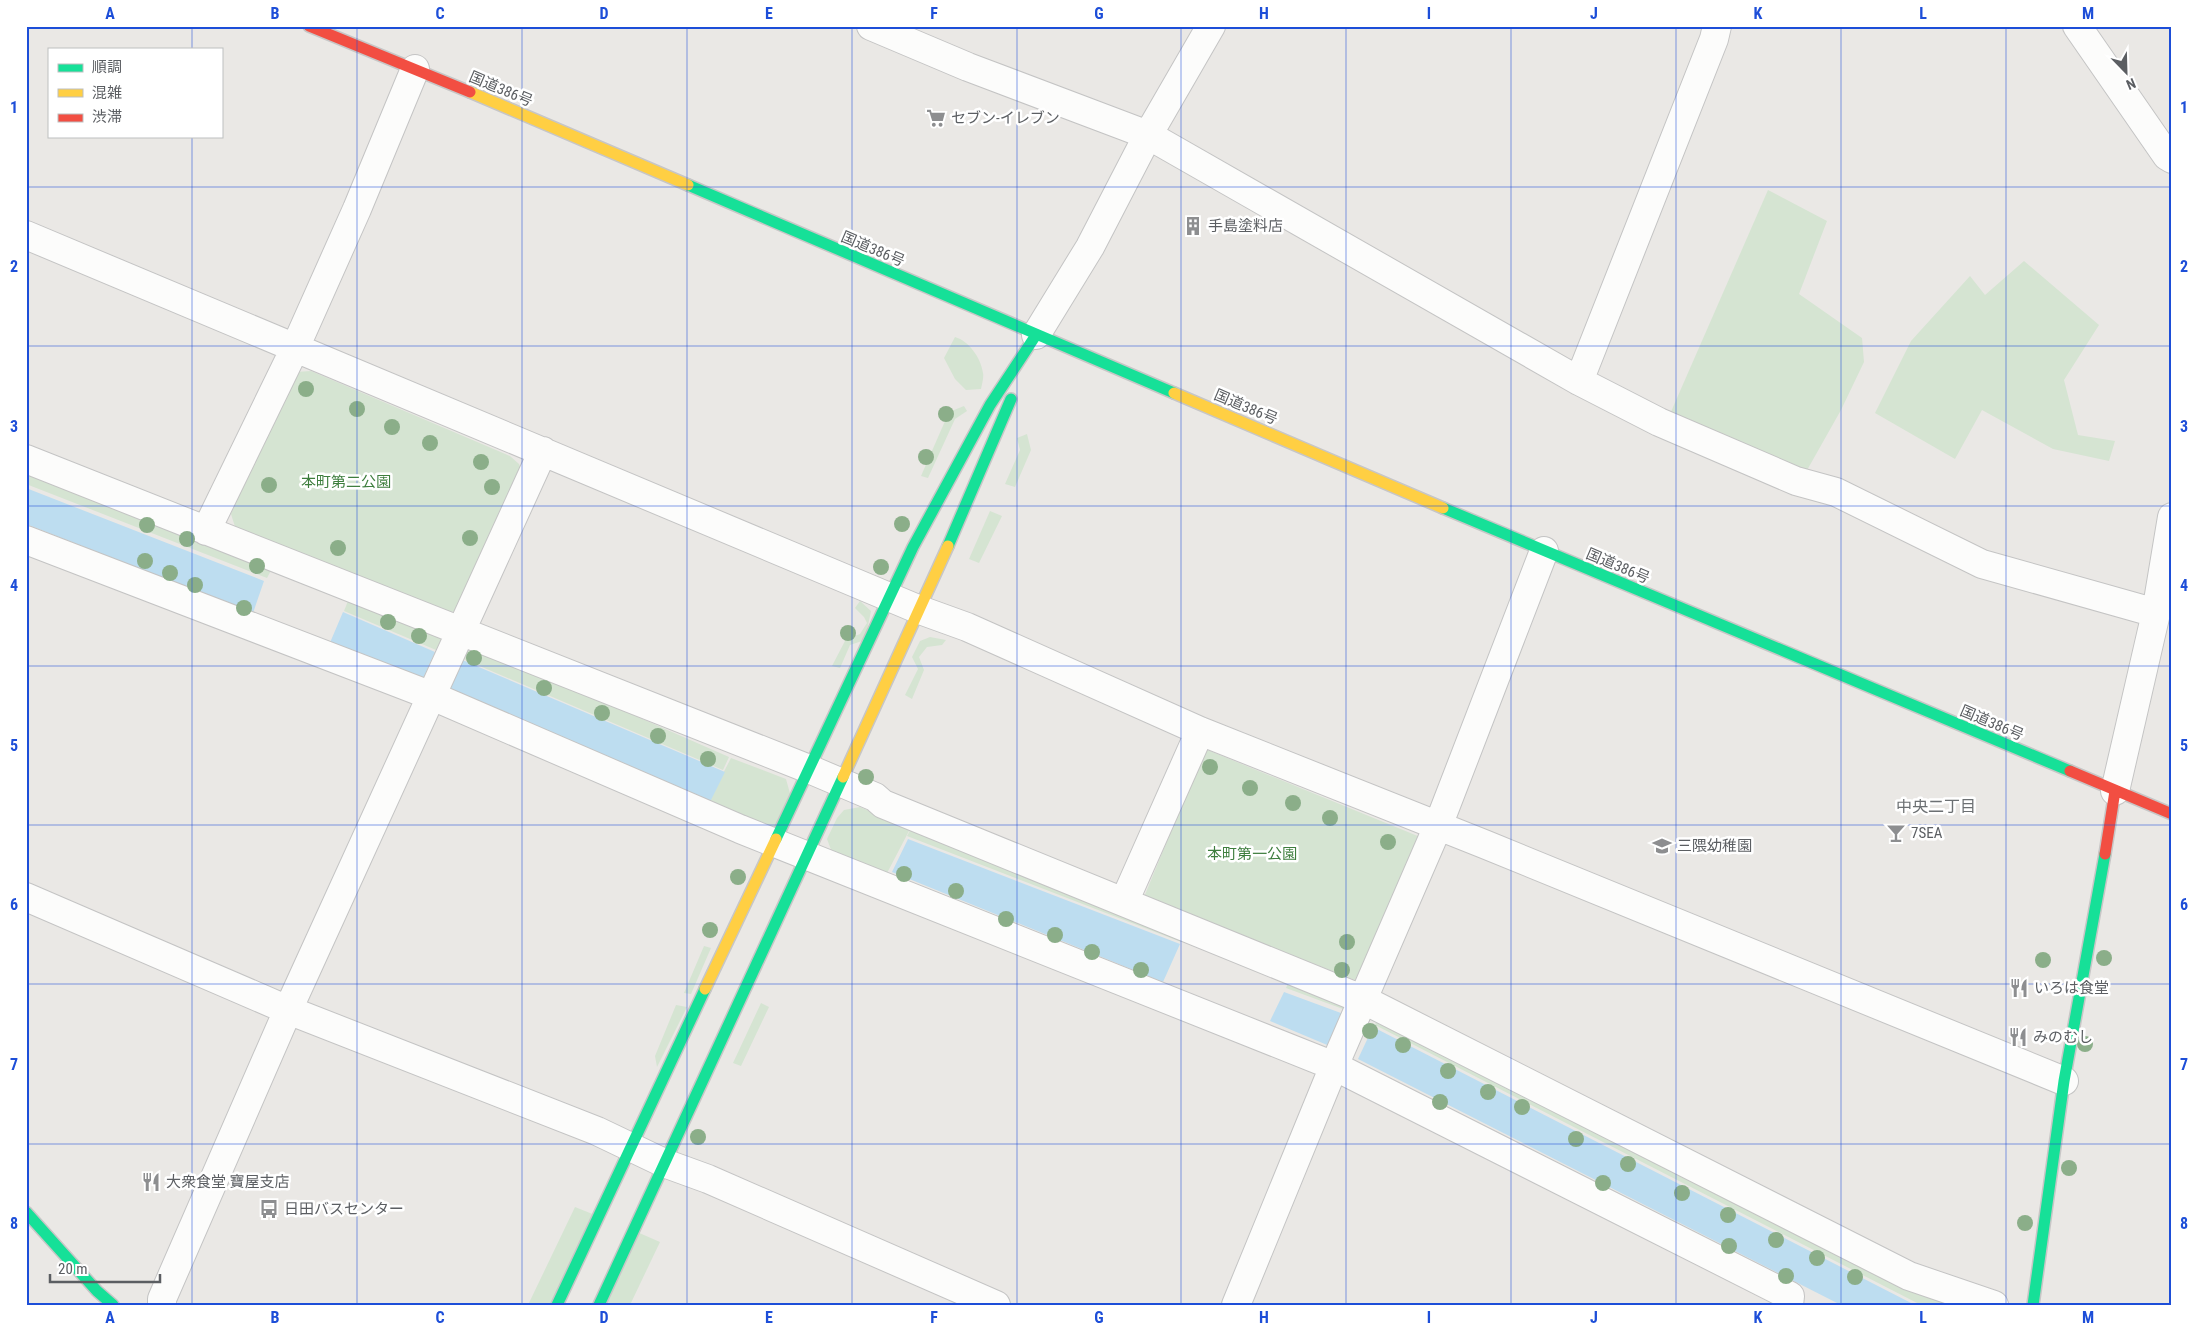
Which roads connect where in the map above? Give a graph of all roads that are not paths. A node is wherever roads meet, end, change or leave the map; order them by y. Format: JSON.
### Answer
{"nodes":[{"id":1,"x":309,"y":26,"type":"edge"},
{"id":2,"x":870,"y":26,"type":"edge"},
{"id":3,"x":1211,"y":26,"type":"edge"},
{"id":4,"x":1717,"y":26,"type":"edge"},
{"id":5,"x":2077,"y":26,"type":"edge"},
{"id":6,"x":415,"y":69,"type":"junction"},
{"id":7,"x":1148,"y":135,"type":"junction"},
{"id":8,"x":2172,"y":159,"type":"edge"},
{"id":9,"x":26,"y":235,"type":"edge"},
{"id":10,"x":1036,"y":335,"type":"junction"},
{"id":11,"x":295,"y":348,"type":"junction"},
{"id":12,"x":1579,"y":381,"type":"junction"},
{"id":13,"x":543,"y":451,"type":"junction"},
{"id":14,"x":26,"y":459,"type":"edge"},
{"id":15,"x":2172,"y":517,"type":"edge"},
{"id":16,"x":206,"y":531,"type":"junction"},
{"id":17,"x":26,"y":540,"type":"edge"},
{"id":18,"x":1544,"y":551,"type":"junction"},
{"id":19,"x":890,"y":596,"type":"junction"},
{"id":20,"x":920,"y":610,"type":"junction"},
{"id":21,"x":2156,"y":613,"type":"junction"},
{"id":22,"x":461,"y":630,"type":"junction"},
{"id":23,"x":432,"y":696,"type":"junction"},
{"id":24,"x":1200,"y":731,"type":"junction"},
{"id":25,"x":808,"y":769,"type":"junction"},
{"id":26,"x":841,"y":782,"type":"junction"},
{"id":27,"x":2115,"y":791,"type":"junction"},
{"id":28,"x":2172,"y":814,"type":"edge"},
{"id":29,"x":1438,"y":826,"type":"junction"},
{"id":30,"x":774,"y":843,"type":"junction"},
{"id":31,"x":806,"y":856,"type":"junction"},
{"id":32,"x":26,"y":897,"type":"edge"},
{"id":33,"x":1124,"y":902,"type":"junction"},
{"id":34,"x":1364,"y":1000,"type":"junction"},
{"id":35,"x":288,"y":1010,"type":"junction"},
{"id":36,"x":1334,"y":1066,"type":"junction"},
{"id":37,"x":2064,"y":1082,"type":"junction"},
{"id":38,"x":631,"y":1147,"type":"junction"},
{"id":39,"x":664,"y":1163,"type":"junction"},
{"id":40,"x":26,"y":1212,"type":"edge"},
{"id":41,"x":113,"y":1305,"type":"edge"},
{"id":42,"x":162,"y":1305,"type":"edge"},
{"id":43,"x":557,"y":1305,"type":"edge"},
{"id":44,"x":599,"y":1305,"type":"edge"},
{"id":45,"x":996,"y":1305,"type":"edge"},
{"id":46,"x":1236,"y":1305,"type":"edge"},
{"id":47,"x":1789,"y":1305,"type":"edge"},
{"id":48,"x":1994,"y":1305,"type":"edge"},
{"id":49,"x":2033,"y":1305,"type":"edge"}],
"edges":[{"from":1,"to":6,"type":"main road","name":"国道386号"},
{"from":2,"to":7,"type":"street"},
{"from":3,"to":7,"type":"street"},
{"from":4,"to":12,"type":"street"},
{"from":5,"to":8,"type":"street"},
{"from":6,"to":10,"type":"main road","name":"国道386号"},
{"from":6,"to":11,"type":"street"},
{"from":7,"to":10,"type":"street"},
{"from":7,"to":12,"type":"street"},
{"from":9,"to":11,"type":"street"},
{"from":10,"to":18,"type":"main road","name":"国道386号"},
{"from":10,"to":19,"type":"main road"},
{"from":10,"to":20,"type":"main road"},
{"from":11,"to":13,"type":"street"},
{"from":11,"to":16,"type":"street"},
{"from":12,"to":21,"type":"street"},
{"from":13,"to":19,"type":"street"},
{"from":13,"to":22,"type":"street"},
{"from":14,"to":16,"type":"street"},
{"from":15,"to":21,"type":"street"},
{"from":16,"to":22,"type":"street"},
{"from":17,"to":23,"type":"street"},
{"from":18,"to":27,"type":"main road","name":"国道386号"},
{"from":18,"to":29,"type":"street"},
{"from":19,"to":20,"type":"street"},
{"from":19,"to":25,"type":"main road"},
{"from":20,"to":24,"type":"street"},
{"from":20,"to":26,"type":"main road"},
{"from":21,"to":27,"type":"street"},
{"from":22,"to":23,"type":"street"},
{"from":22,"to":25,"type":"street"},
{"from":23,"to":30,"type":"street"},
{"from":23,"to":35,"type":"street"},
{"from":24,"to":29,"type":"street"},
{"from":24,"to":33,"type":"street"},
{"from":25,"to":26,"type":"street"},
{"from":25,"to":30,"type":"main road"},
{"from":26,"to":31,"type":"main road"},
{"from":26,"to":33,"type":"street"},
{"from":27,"to":28,"type":"main road","name":"国道386号"},
{"from":27,"to":37,"type":"main road"},
{"from":29,"to":34,"type":"street"},
{"from":29,"to":37,"type":"street"},
{"from":30,"to":31,"type":"street"},
{"from":30,"to":38,"type":"main road"},
{"from":31,"to":36,"type":"street"},
{"from":31,"to":39,"type":"main road"},
{"from":32,"to":35,"type":"street"},
{"from":33,"to":34,"type":"street"},
{"from":34,"to":36,"type":"street"},
{"from":34,"to":48,"type":"street"},
{"from":35,"to":38,"type":"street"},
{"from":35,"to":42,"type":"street"},
{"from":36,"to":46,"type":"street"},
{"from":36,"to":47,"type":"street"},
{"from":37,"to":49,"type":"main road"},
{"from":38,"to":39,"type":"street"},
{"from":38,"to":43,"type":"main road"},
{"from":39,"to":44,"type":"main road"},
{"from":39,"to":45,"type":"street"},
{"from":40,"to":41,"type":"main road"}]}
